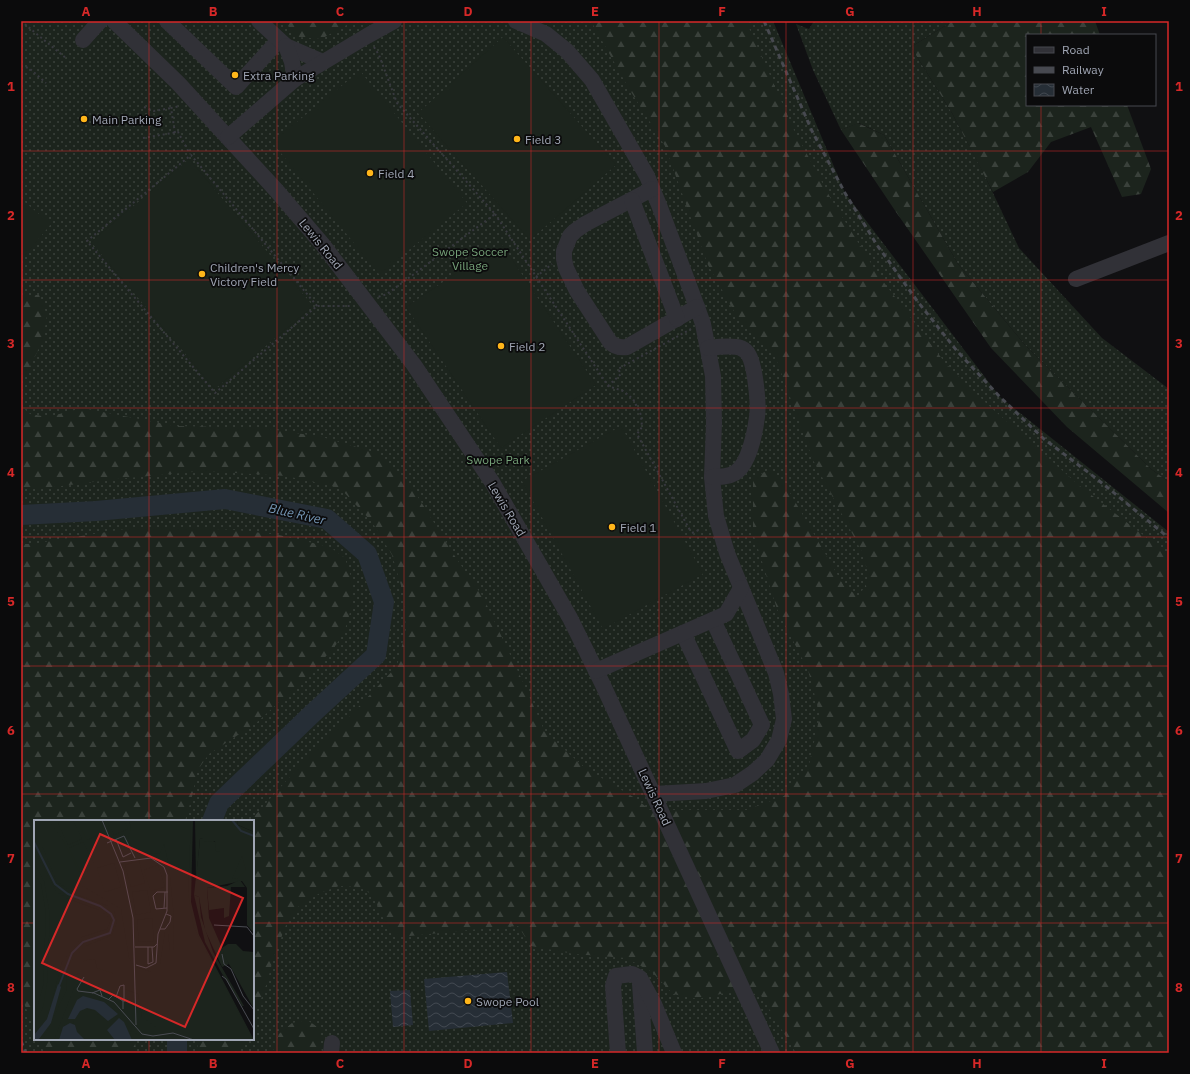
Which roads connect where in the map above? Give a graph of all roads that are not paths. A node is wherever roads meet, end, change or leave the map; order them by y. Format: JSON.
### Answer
{"nodes":[{"id":1,"x":100,"y":21,"type":"edge"},
{"id":2,"x":114,"y":21,"type":"edge"},
{"id":3,"x":166,"y":21,"type":"edge"},
{"id":4,"x":259,"y":21,"type":"edge"},
{"id":5,"x":394,"y":21,"type":"edge"},
{"id":6,"x":516,"y":21,"type":"edge"},
{"id":7,"x":83,"y":40,"type":"dead end"},
{"id":8,"x":283,"y":43,"type":"junction"},
{"id":9,"x":323,"y":62,"type":"junction"},
{"id":10,"x":295,"y":79,"type":"junction"},
{"id":11,"x":228,"y":137,"type":"junction"},
{"id":12,"x":652,"y":190,"type":"junction"},
{"id":13,"x":632,"y":200,"type":"junction"},
{"id":14,"x":1169,"y":243,"type":"edge"},
{"id":15,"x":1076,"y":279,"type":"dead end"},
{"id":16,"x":697,"y":307,"type":"junction"},
{"id":17,"x":677,"y":319,"type":"junction"},
{"id":18,"x":708,"y":348,"type":"junction"},
{"id":19,"x":712,"y":477,"type":"junction"},
{"id":20,"x":741,"y":588,"type":"junction"},
{"id":21,"x":719,"y":617,"type":"junction"},
{"id":22,"x":683,"y":633,"type":"junction"},
{"id":23,"x":596,"y":671,"type":"junction"},
{"id":24,"x":654,"y":794,"type":"junction"},
{"id":25,"x":640,"y":978,"type":"junction"},
{"id":26,"x":618,"y":1053,"type":"edge"},
{"id":27,"x":645,"y":1053,"type":"edge"},
{"id":28,"x":674,"y":1053,"type":"edge"},
{"id":29,"x":772,"y":1053,"type":"edge"}],
"edges":[{"from":1,"to":7,"type":"street"},
{"from":2,"to":11,"type":"street","name":"Lewis Road"},
{"from":3,"to":8,"type":"street"},
{"from":4,"to":8,"type":"street"},
{"from":5,"to":9,"type":"street"},
{"from":6,"to":12,"type":"street"},
{"from":8,"to":9,"type":"street"},
{"from":8,"to":10,"type":"street"},
{"from":9,"to":10,"type":"street"},
{"from":10,"to":11,"type":"street"},
{"from":11,"to":23,"type":"street","name":"Lewis Road"},
{"from":12,"to":13,"type":"street"},
{"from":12,"to":16,"type":"street"},
{"from":13,"to":17,"type":"street"},
{"from":13,"to":17,"type":"street"},
{"from":14,"to":15,"type":"street"},
{"from":16,"to":17,"type":"street"},
{"from":16,"to":18,"type":"street"},
{"from":18,"to":19,"type":"street"},
{"from":18,"to":19,"type":"street"},
{"from":19,"to":20,"type":"street"},
{"from":20,"to":21,"type":"street"},
{"from":20,"to":24,"type":"street"},
{"from":21,"to":22,"type":"street"},
{"from":21,"to":22,"type":"street"},
{"from":22,"to":23,"type":"street"},
{"from":23,"to":24,"type":"street","name":"Lewis Road"},
{"from":24,"to":29,"type":"street","name":"Lewis Road"},
{"from":25,"to":26,"type":"street"},
{"from":25,"to":27,"type":"street"},
{"from":25,"to":28,"type":"street"}]}
